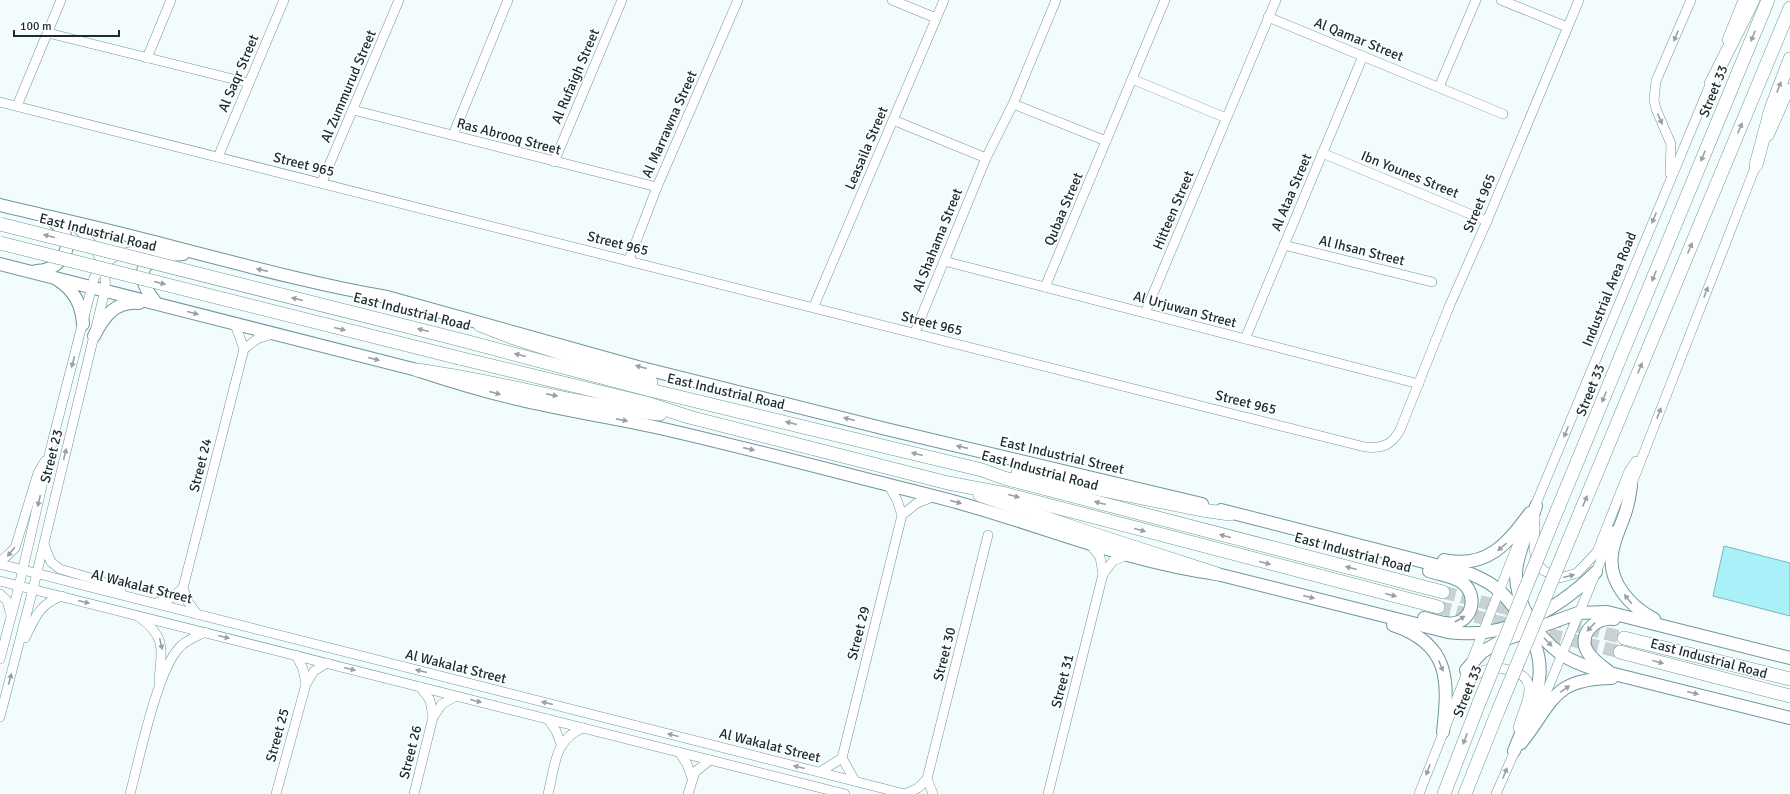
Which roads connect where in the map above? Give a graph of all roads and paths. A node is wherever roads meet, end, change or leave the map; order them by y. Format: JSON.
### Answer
{"nodes":[{"id":1,"x":61,"y":0,"type":"edge"},
{"id":2,"x":171,"y":0,"type":"edge"},
{"id":3,"x":284,"y":0,"type":"edge"},
{"id":4,"x":399,"y":0,"type":"edge"},
{"id":5,"x":508,"y":0,"type":"edge"},
{"id":6,"x":622,"y":0,"type":"edge"},
{"id":7,"x":738,"y":0,"type":"edge"},
{"id":8,"x":892,"y":0,"type":"edge"},
{"id":9,"x":944,"y":0,"type":"edge"},
{"id":10,"x":1056,"y":0,"type":"edge"},
{"id":11,"x":1165,"y":0,"type":"edge"},
{"id":12,"x":1276,"y":0,"type":"edge"},
{"id":13,"x":1476,"y":0,"type":"edge"},
{"id":14,"x":1501,"y":0,"type":"edge"},
{"id":15,"x":1578,"y":0,"type":"edge"},
{"id":16,"x":1691,"y":0,"type":"edge"},
{"id":17,"x":1743,"y":0,"type":"edge"},
{"id":18,"x":1753,"y":0,"type":"edge"},
{"id":19,"x":1768,"y":0,"type":"edge"},
{"id":20,"x":1790,"y":8,"type":"edge"},
{"id":21,"x":1268,"y":17,"type":"junction"},
{"id":22,"x":936,"y":18,"type":"junction"},
{"id":23,"x":1567,"y":27,"type":"junction"},
{"id":24,"x":48,"y":33,"type":"junction"},
{"id":25,"x":1363,"y":56,"type":"junction"},
{"id":26,"x":147,"y":58,"type":"junction"},
{"id":27,"x":1790,"y":59,"type":"edge"},
{"id":28,"x":1132,"y":79,"type":"junction"},
{"id":29,"x":249,"y":83,"type":"junction"},
{"id":30,"x":1711,"y":84,"type":"junction"},
{"id":31,"x":1439,"y":87,"type":"junction"},
{"id":32,"x":1790,"y":88,"type":"edge"},
{"id":33,"x":0,"y":102,"type":"edge"},
{"id":34,"x":1012,"y":104,"type":"junction"},
{"id":35,"x":17,"y":106,"type":"junction"},
{"id":36,"x":354,"y":110,"type":"junction"},
{"id":37,"x":1504,"y":114,"type":"dead end"},
{"id":38,"x":1226,"y":118,"type":"junction"},
{"id":39,"x":893,"y":120,"type":"junction"},
{"id":40,"x":453,"y":135,"type":"junction"},
{"id":41,"x":1106,"y":141,"type":"junction"},
{"id":42,"x":1322,"y":153,"type":"junction"},
{"id":43,"x":218,"y":157,"type":"junction"},
{"id":44,"x":986,"y":158,"type":"junction"},
{"id":45,"x":554,"y":162,"type":"junction"},
{"id":46,"x":1756,"y":165,"type":"junction"},
{"id":47,"x":322,"y":182,"type":"junction"},
{"id":48,"x":1669,"y":182,"type":"junction"},
{"id":49,"x":657,"y":187,"type":"junction"},
{"id":50,"x":0,"y":205,"type":"edge"},
{"id":51,"x":48,"y":217,"type":"junction"},
{"id":52,"x":67,"y":221,"type":"junction"},
{"id":53,"x":1487,"y":221,"type":"junction"},
{"id":54,"x":0,"y":224,"type":"edge"},
{"id":55,"x":0,"y":243,"type":"edge"},
{"id":56,"x":1284,"y":245,"type":"junction"},
{"id":57,"x":192,"y":253,"type":"junction"},
{"id":58,"x":628,"y":260,"type":"junction"},
{"id":59,"x":944,"y":261,"type":"junction"},
{"id":60,"x":0,"y":264,"type":"edge"},
{"id":61,"x":103,"y":266,"type":"junction"},
{"id":62,"x":25,"y":270,"type":"junction"},
{"id":63,"x":54,"y":278,"type":"junction"},
{"id":64,"x":1432,"y":282,"type":"dead end"},
{"id":65,"x":92,"y":287,"type":"junction"},
{"id":66,"x":1045,"y":287,"type":"junction"},
{"id":67,"x":105,"y":290,"type":"junction"},
{"id":68,"x":156,"y":304,"type":"junction"},
{"id":69,"x":814,"y":306,"type":"junction"},
{"id":70,"x":1145,"y":313,"type":"junction"},
{"id":71,"x":83,"y":324,"type":"junction"},
{"id":72,"x":234,"y":324,"type":"junction"},
{"id":73,"x":480,"y":324,"type":"junction"},
{"id":74,"x":915,"y":332,"type":"junction"},
{"id":75,"x":272,"y":334,"type":"junction"},
{"id":76,"x":94,"y":336,"type":"junction"},
{"id":77,"x":1245,"y":339,"type":"junction"},
{"id":78,"x":244,"y":349,"type":"junction"},
{"id":79,"x":417,"y":370,"type":"junction"},
{"id":80,"x":1419,"y":384,"type":"junction"},
{"id":81,"x":694,"y":399,"type":"junction"},
{"id":82,"x":689,"y":417,"type":"junction"},
{"id":83,"x":886,"y":429,"type":"joint"},
{"id":84,"x":1644,"y":449,"type":"junction"},
{"id":85,"x":50,"y":451,"type":"junction"},
{"id":86,"x":982,"y":470,"type":"junction"},
{"id":87,"x":948,"y":483,"type":"junction"},
{"id":88,"x":889,"y":486,"type":"junction"},
{"id":89,"x":1631,"y":486,"type":"junction"},
{"id":90,"x":935,"y":496,"type":"junction"},
{"id":91,"x":1536,"y":506,"type":"junction"},
{"id":92,"x":1230,"y":514,"type":"junction"},
{"id":93,"x":902,"y":515,"type":"junction"},
{"id":94,"x":988,"y":535,"type":"dead end"},
{"id":95,"x":1089,"y":543,"type":"junction"},
{"id":96,"x":44,"y":545,"type":"junction"},
{"id":97,"x":1359,"y":546,"type":"junction"},
{"id":98,"x":1127,"y":555,"type":"junction"},
{"id":99,"x":0,"y":563,"type":"edge"},
{"id":100,"x":23,"y":570,"type":"junction"},
{"id":101,"x":1596,"y":572,"type":"junction"},
{"id":102,"x":37,"y":574,"type":"junction"},
{"id":103,"x":1103,"y":574,"type":"junction"},
{"id":104,"x":1216,"y":574,"type":"junction"},
{"id":105,"x":0,"y":581,"type":"edge"},
{"id":106,"x":19,"y":586,"type":"junction"},
{"id":107,"x":183,"y":588,"type":"junction"},
{"id":108,"x":1499,"y":588,"type":"junction"},
{"id":109,"x":34,"y":589,"type":"junction"},
{"id":110,"x":1443,"y":592,"type":"tunnel mouth"},
{"id":111,"x":0,"y":594,"type":"edge"},
{"id":112,"x":62,"y":596,"type":"junction"},
{"id":113,"x":139,"y":599,"type":"junction"},
{"id":114,"x":156,"y":603,"type":"junction"},
{"id":115,"x":1340,"y":605,"type":"junction"},
{"id":116,"x":1438,"y":607,"type":"tunnel mouth"},
{"id":117,"x":1578,"y":613,"type":"junction"},
{"id":118,"x":197,"y":614,"type":"junction"},
{"id":119,"x":137,"y":615,"type":"junction"},
{"id":120,"x":12,"y":617,"type":"junction"},
{"id":121,"x":1530,"y":625,"type":"junction"},
{"id":122,"x":1672,"y":627,"type":"junction"},
{"id":123,"x":205,"y":632,"type":"junction"},
{"id":124,"x":1482,"y":633,"type":"junction"},
{"id":125,"x":1624,"y":638,"type":"tunnel mouth"},
{"id":126,"x":17,"y":652,"type":"junction"},
{"id":127,"x":1620,"y":652,"type":"tunnel mouth"},
{"id":128,"x":1561,"y":654,"type":"junction"},
{"id":129,"x":296,"y":655,"type":"junction"},
{"id":130,"x":1790,"y":658,"type":"edge"},
{"id":131,"x":0,"y":659,"type":"edge"},
{"id":132,"x":1790,"y":662,"type":"edge"},
{"id":133,"x":327,"y":663,"type":"junction"},
{"id":134,"x":1466,"y":670,"type":"junction"},
{"id":135,"x":1614,"y":675,"type":"junction"},
{"id":136,"x":1628,"y":678,"type":"junction"},
{"id":137,"x":1790,"y":679,"type":"edge"},
{"id":138,"x":306,"y":684,"type":"junction"},
{"id":139,"x":420,"y":686,"type":"junction"},
{"id":140,"x":159,"y":689,"type":"junction"},
{"id":141,"x":456,"y":696,"type":"junction"},
{"id":142,"x":1790,"y":696,"type":"edge"},
{"id":143,"x":1453,"y":707,"type":"junction"},
{"id":144,"x":0,"y":717,"type":"edge"},
{"id":145,"x":433,"y":717,"type":"junction"},
{"id":146,"x":1790,"y":718,"type":"edge"},
{"id":147,"x":548,"y":719,"type":"junction"},
{"id":148,"x":583,"y":728,"type":"junction"},
{"id":149,"x":1443,"y":732,"type":"junction"},
{"id":150,"x":561,"y":744,"type":"junction"},
{"id":151,"x":1514,"y":751,"type":"junction"},
{"id":152,"x":679,"y":752,"type":"junction"},
{"id":153,"x":842,"y":758,"type":"junction"},
{"id":154,"x":710,"y":760,"type":"junction"},
{"id":155,"x":820,"y":772,"type":"junction"},
{"id":156,"x":692,"y":778,"type":"junction"},
{"id":157,"x":927,"y":779,"type":"junction"},
{"id":158,"x":855,"y":781,"type":"junction"},
{"id":159,"x":813,"y":786,"type":"junction"},
{"id":160,"x":130,"y":794,"type":"edge"},
{"id":161,"x":276,"y":794,"type":"edge"},
{"id":162,"x":414,"y":794,"type":"edge"},
{"id":163,"x":548,"y":794,"type":"edge"},
{"id":164,"x":688,"y":794,"type":"edge"},
{"id":165,"x":820,"y":794,"type":"edge"},
{"id":166,"x":845,"y":794,"type":"edge"},
{"id":167,"x":905,"y":794,"type":"edge"},
{"id":168,"x":933,"y":794,"type":"edge"},
{"id":169,"x":1048,"y":794,"type":"edge"},
{"id":170,"x":1419,"y":794,"type":"edge"},
{"id":171,"x":1444,"y":794,"type":"edge"},
{"id":172,"x":1465,"y":794,"type":"edge"},
{"id":173,"x":1496,"y":794,"type":"edge"}],
"edges":[{"from":1,"to":24,"type":"street"},
{"from":2,"to":26,"type":"street"},
{"from":3,"to":29,"type":"street","name":"Al Saqr Street"},
{"from":4,"to":36,"type":"street","name":"Al Zummurud Street"},
{"from":5,"to":40,"type":"street"},
{"from":6,"to":45,"type":"street","name":"Al Rufaigh Street"},
{"from":7,"to":49,"type":"street","name":"Al Marrawna Street"},
{"from":8,"to":22,"type":"street"},
{"from":9,"to":22,"type":"street","name":"Leasaila Street"},
{"from":10,"to":34,"type":"street","name":"Al Shahama Street"},
{"from":11,"to":28,"type":"street","name":"Qubaa Street"},
{"from":12,"to":21,"type":"street","name":"Hitteen Street"},
{"from":13,"to":31,"type":"street"},
{"from":14,"to":23,"type":"street"},
{"from":15,"to":23,"type":"street","name":"Street 965"},
{"from":16,"to":48,"type":"street","one_way":true},
{"from":17,"to":30,"type":"street","name":"Industrial Area Road"},
{"from":18,"to":30,"type":"highway"},
{"from":19,"to":171,"type":"highway","name":"Street 33","one_way":true,"bridge":true},
{"from":172,"to":20,"type":"highway","one_way":true,"bridge":true},
{"from":21,"to":25,"type":"street","name":"Al Qamar Street"},
{"from":21,"to":38,"type":"street","name":"Hitteen Street"},
{"from":22,"to":39,"type":"street","name":"Leasaila Street"},
{"from":23,"to":53,"type":"street","name":"Street 965"},
{"from":24,"to":26,"type":"street"},
{"from":24,"to":35,"type":"street"},
{"from":25,"to":31,"type":"street","name":"Al Qamar Street"},
{"from":25,"to":42,"type":"street","name":"Al Ataa Street"},
{"from":26,"to":29,"type":"street"},
{"from":46,"to":27,"type":"highway","one_way":true},
{"from":28,"to":38,"type":"street"},
{"from":28,"to":41,"type":"street","name":"Qubaa Street"},
{"from":29,"to":43,"type":"street","name":"Al Saqr Street"},
{"from":30,"to":48,"type":"street","name":"Industrial Area Road"},
{"from":31,"to":37,"type":"street","name":"Al Qamar Street"},
{"from":32,"to":46,"type":"street"},
{"from":33,"to":35,"type":"street","name":"Street 965"},
{"from":34,"to":41,"type":"street"},
{"from":34,"to":44,"type":"street","name":"Al Shahama Street"},
{"from":35,"to":43,"type":"street","name":"Street 965"},
{"from":36,"to":40,"type":"street","name":"Ras Abrooq Street"},
{"from":36,"to":47,"type":"street","name":"Al Zummurud Street"},
{"from":38,"to":70,"type":"street","name":"Hitteen Street"},
{"from":39,"to":44,"type":"street"},
{"from":39,"to":69,"type":"street","name":"Leasaila Street"},
{"from":40,"to":45,"type":"street","name":"Ras Abrooq Street"},
{"from":41,"to":66,"type":"street","name":"Qubaa Street"},
{"from":42,"to":53,"type":"street","name":"Ibn Younes Street"},
{"from":42,"to":56,"type":"street","name":"Al Ataa Street"},
{"from":43,"to":47,"type":"street","name":"Street 965"},
{"from":44,"to":59,"type":"street","name":"Al Shahama Street"},
{"from":45,"to":49,"type":"street","name":"Ras Abrooq Street"},
{"from":84,"to":46,"type":"street","one_way":true},
{"from":47,"to":58,"type":"street","name":"Street 965"},
{"from":48,"to":91,"type":"street","name":"Industrial Area Road","one_way":true},
{"from":49,"to":58,"type":"street","name":"Al Marrawna Street"},
{"from":50,"to":51,"type":"main road","name":"East Industrial Road"},
{"from":51,"to":52,"type":"main road","name":"East Industrial Road"},
{"from":51,"to":62,"type":"main road"},
{"from":52,"to":57,"type":"main road","name":"East Industrial Road"},
{"from":52,"to":61,"type":"street","name":"Street 23"},
{"from":53,"to":80,"type":"street","name":"Street 965"},
{"from":81,"to":54,"type":"highway","name":"East Industrial Road","one_way":true,"bridge":true},
{"from":55,"to":82,"type":"highway","one_way":true,"bridge":true},
{"from":56,"to":64,"type":"street","name":"Al Ihsan Street"},
{"from":56,"to":77,"type":"street","name":"Al Ataa Street"},
{"from":57,"to":61,"type":"street","name":"Street 23"},
{"from":57,"to":68,"type":"main road"},
{"from":73,"to":57,"type":"main road","name":"East Industrial Road","one_way":true},
{"from":58,"to":69,"type":"street","name":"Street 965"},
{"from":59,"to":66,"type":"street","name":"Al Urjuwan Street"},
{"from":59,"to":74,"type":"street","name":"Al Shahama Street"},
{"from":60,"to":62,"type":"main road"},
{"from":61,"to":65,"type":"street","name":"Street 23"},
{"from":61,"to":67,"type":"street","name":"Street 23"},
{"from":62,"to":63,"type":"main road"},
{"from":63,"to":65,"type":"main road"},
{"from":63,"to":71,"type":"main road"},
{"from":65,"to":67,"type":"main road"},
{"from":65,"to":71,"type":"street","name":"Street 23"},
{"from":66,"to":70,"type":"street","name":"Al Urjuwan Street"},
{"from":67,"to":68,"type":"main road"},
{"from":67,"to":76,"type":"street","name":"Street 23"},
{"from":68,"to":72,"type":"main road","one_way":true},
{"from":68,"to":76,"type":"main road"},
{"from":69,"to":74,"type":"street","name":"Street 965"},
{"from":70,"to":77,"type":"street","name":"Al Urjuwan Street"},
{"from":71,"to":85,"type":"street","name":"Street 23","one_way":true},
{"from":72,"to":75,"type":"main road"},
{"from":72,"to":78,"type":"street"},
{"from":73,"to":81,"type":"highway"},
{"from":83,"to":73,"type":"main road","name":"East Industrial Road","one_way":true},
{"from":74,"to":80,"type":"street","name":"Street 965"},
{"from":75,"to":78,"type":"street"},
{"from":75,"to":79,"type":"main road","one_way":true},
{"from":96,"to":76,"type":"street","name":"Street 23","one_way":true},
{"from":77,"to":80,"type":"street","name":"Al Urjuwan Street"},
{"from":78,"to":107,"type":"street","name":"Street 24"},
{"from":79,"to":82,"type":"highway","one_way":true},
{"from":79,"to":88,"type":"main road","one_way":true},
{"from":86,"to":81,"type":"highway","name":"East Industrial Road","one_way":true},
{"from":82,"to":87,"type":"highway"},
{"from":92,"to":83,"type":"main road","name":"East Industrial Street","one_way":true},
{"from":84,"to":89,"type":"street"},
{"from":91,"to":84,"type":"street","one_way":true},
{"from":85,"to":99,"type":"street","name":"Street 23","one_way":true},
{"from":85,"to":100,"type":"street","name":"Street 23","one_way":true},
{"from":86,"to":92,"type":"highway"},
{"from":110,"to":86,"type":"highway","name":"East Industrial Road","one_way":true},
{"from":87,"to":104,"type":"highway"},
{"from":87,"to":116,"type":"highway","one_way":true},
{"from":88,"to":90,"type":"main road"},
{"from":88,"to":93,"type":"street"},
{"from":89,"to":101,"type":"street"},
{"from":122,"to":89,"type":"main road","one_way":true},
{"from":90,"to":93,"type":"street"},
{"from":90,"to":95,"type":"main road","one_way":true},
{"from":91,"to":97,"type":"main road","one_way":true},
{"from":91,"to":108,"type":"street","name":"Industrial Area Road"},
{"from":91,"to":121,"type":"main road"},
{"from":92,"to":97,"type":"main road","name":"East Industrial Road"},
{"from":93,"to":153,"type":"street","name":"Street 29"},
{"from":94,"to":157,"type":"street","name":"Street 30"},
{"from":95,"to":98,"type":"main road"},
{"from":95,"to":103,"type":"street","name":"Street 31"},
{"from":96,"to":102,"type":"street","name":"Street 23"},
{"from":96,"to":113,"type":"street"},
{"from":97,"to":108,"type":"main road"},
{"from":115,"to":97,"type":"main road","one_way":true},
{"from":98,"to":103,"type":"street","name":"Street 31"},
{"from":98,"to":104,"type":"main road"},
{"from":99,"to":100,"type":"street","name":"Al Wakalat Street"},
{"from":100,"to":102,"type":"street","name":"Al Wakalat Street"},
{"from":100,"to":106,"type":"street","name":"Street 23"},
{"from":101,"to":117,"type":"street"},
{"from":101,"to":121,"type":"main road"},
{"from":102,"to":109,"type":"street","name":"Street 23"},
{"from":102,"to":113,"type":"street","name":"Al Wakalat Street"},
{"from":103,"to":169,"type":"street","name":"Street 31"},
{"from":104,"to":115,"type":"main road","one_way":true},
{"from":105,"to":106,"type":"street","name":"Al Wakalat Street"},
{"from":106,"to":109,"type":"street","name":"Al Wakalat Street"},
{"from":106,"to":120,"type":"street","name":"Street 23"},
{"from":107,"to":114,"type":"street"},
{"from":107,"to":118,"type":"street"},
{"from":108,"to":121,"type":"main road"},
{"from":108,"to":124,"type":"street","name":"Street 33"},
{"from":109,"to":112,"type":"street","name":"Al Wakalat Street"},
{"from":109,"to":126,"type":"street","name":"Street 23"},
{"from":111,"to":120,"type":"street"},
{"from":112,"to":119,"type":"street","name":"Al Wakalat Street","one_way":true},
{"from":112,"to":126,"type":"street","name":"Street 23"},
{"from":113,"to":114,"type":"street","name":"Al Wakalat Street"},
{"from":114,"to":118,"type":"street","name":"Al Wakalat Street"},
{"from":115,"to":124,"type":"main road"},
{"from":115,"to":149,"type":"main road","one_way":true},
{"from":117,"to":121,"type":"main road"},
{"from":117,"to":122,"type":"main road"},
{"from":117,"to":128,"type":"street"},
{"from":155,"to":118,"type":"street","name":"Al Wakalat Street","one_way":true},
{"from":119,"to":123,"type":"street","name":"Al Wakalat Street"},
{"from":119,"to":140,"type":"street","one_way":true},
{"from":120,"to":131,"type":"street","name":"Street 23"},
{"from":121,"to":124,"type":"main road"},
{"from":121,"to":128,"type":"main road","one_way":true},
{"from":121,"to":134,"type":"main road"},
{"from":121,"to":151,"type":"main road"},
{"from":122,"to":130,"type":"main road","name":"East Industrial Road"},
{"from":123,"to":129,"type":"street","name":"Al Wakalat Street","one_way":true},
{"from":123,"to":140,"type":"street"},
{"from":124,"to":134,"type":"street","name":"Street 33"},
{"from":125,"to":137,"type":"highway","name":"East Industrial Road"},
{"from":144,"to":126,"type":"street","name":"Street 23","one_way":true},
{"from":127,"to":142,"type":"highway","name":"East Industrial Road","one_way":true},
{"from":128,"to":135,"type":"main road"},
{"from":128,"to":151,"type":"street"},
{"from":129,"to":133,"type":"street","name":"Al Wakalat Street"},
{"from":129,"to":138,"type":"street"},
{"from":132,"to":135,"type":"main road","one_way":true},
{"from":133,"to":138,"type":"street","name":"Street 25"},
{"from":133,"to":139,"type":"street","name":"Al Wakalat Street","one_way":true},
{"from":134,"to":143,"type":"street","name":"Street 33"},
{"from":135,"to":136,"type":"main road"},
{"from":136,"to":146,"type":"main road","one_way":true},
{"from":151,"to":136,"type":"main road","one_way":true},
{"from":138,"to":161,"type":"street","name":"Street 25"},
{"from":139,"to":141,"type":"street","name":"Al Wakalat Street"},
{"from":139,"to":145,"type":"street","name":"Street 26"},
{"from":140,"to":160,"type":"street"},
{"from":141,"to":145,"type":"street","name":"Street 26"},
{"from":141,"to":147,"type":"street","name":"Al Wakalat Street","one_way":true},
{"from":143,"to":149,"type":"street","name":"Street 33"},
{"from":143,"to":151,"type":"street"},
{"from":145,"to":162,"type":"street","name":"Street 26"},
{"from":147,"to":148,"type":"street","name":"Al Wakalat Street"},
{"from":147,"to":150,"type":"street"},
{"from":148,"to":150,"type":"street"},
{"from":148,"to":152,"type":"street","name":"Al Wakalat Street"},
{"from":149,"to":170,"type":"street","name":"Street 33","one_way":true},
{"from":150,"to":163,"type":"street"},
{"from":173,"to":151,"type":"street","one_way":true},
{"from":152,"to":154,"type":"street","name":"Al Wakalat Street"},
{"from":152,"to":156,"type":"street"},
{"from":153,"to":155,"type":"street"},
{"from":153,"to":158,"type":"street"},
{"from":154,"to":156,"type":"street"},
{"from":154,"to":159,"type":"street","name":"Al Wakalat Street"},
{"from":155,"to":158,"type":"street","name":"Al Wakalat Street"},
{"from":156,"to":164,"type":"street"},
{"from":157,"to":167,"type":"street"},
{"from":157,"to":168,"type":"street"},
{"from":158,"to":167,"type":"street","name":"Al Wakalat Street"},
{"from":159,"to":165,"type":"street"},
{"from":159,"to":166,"type":"street","name":"Al Wakalat Street"}]}
